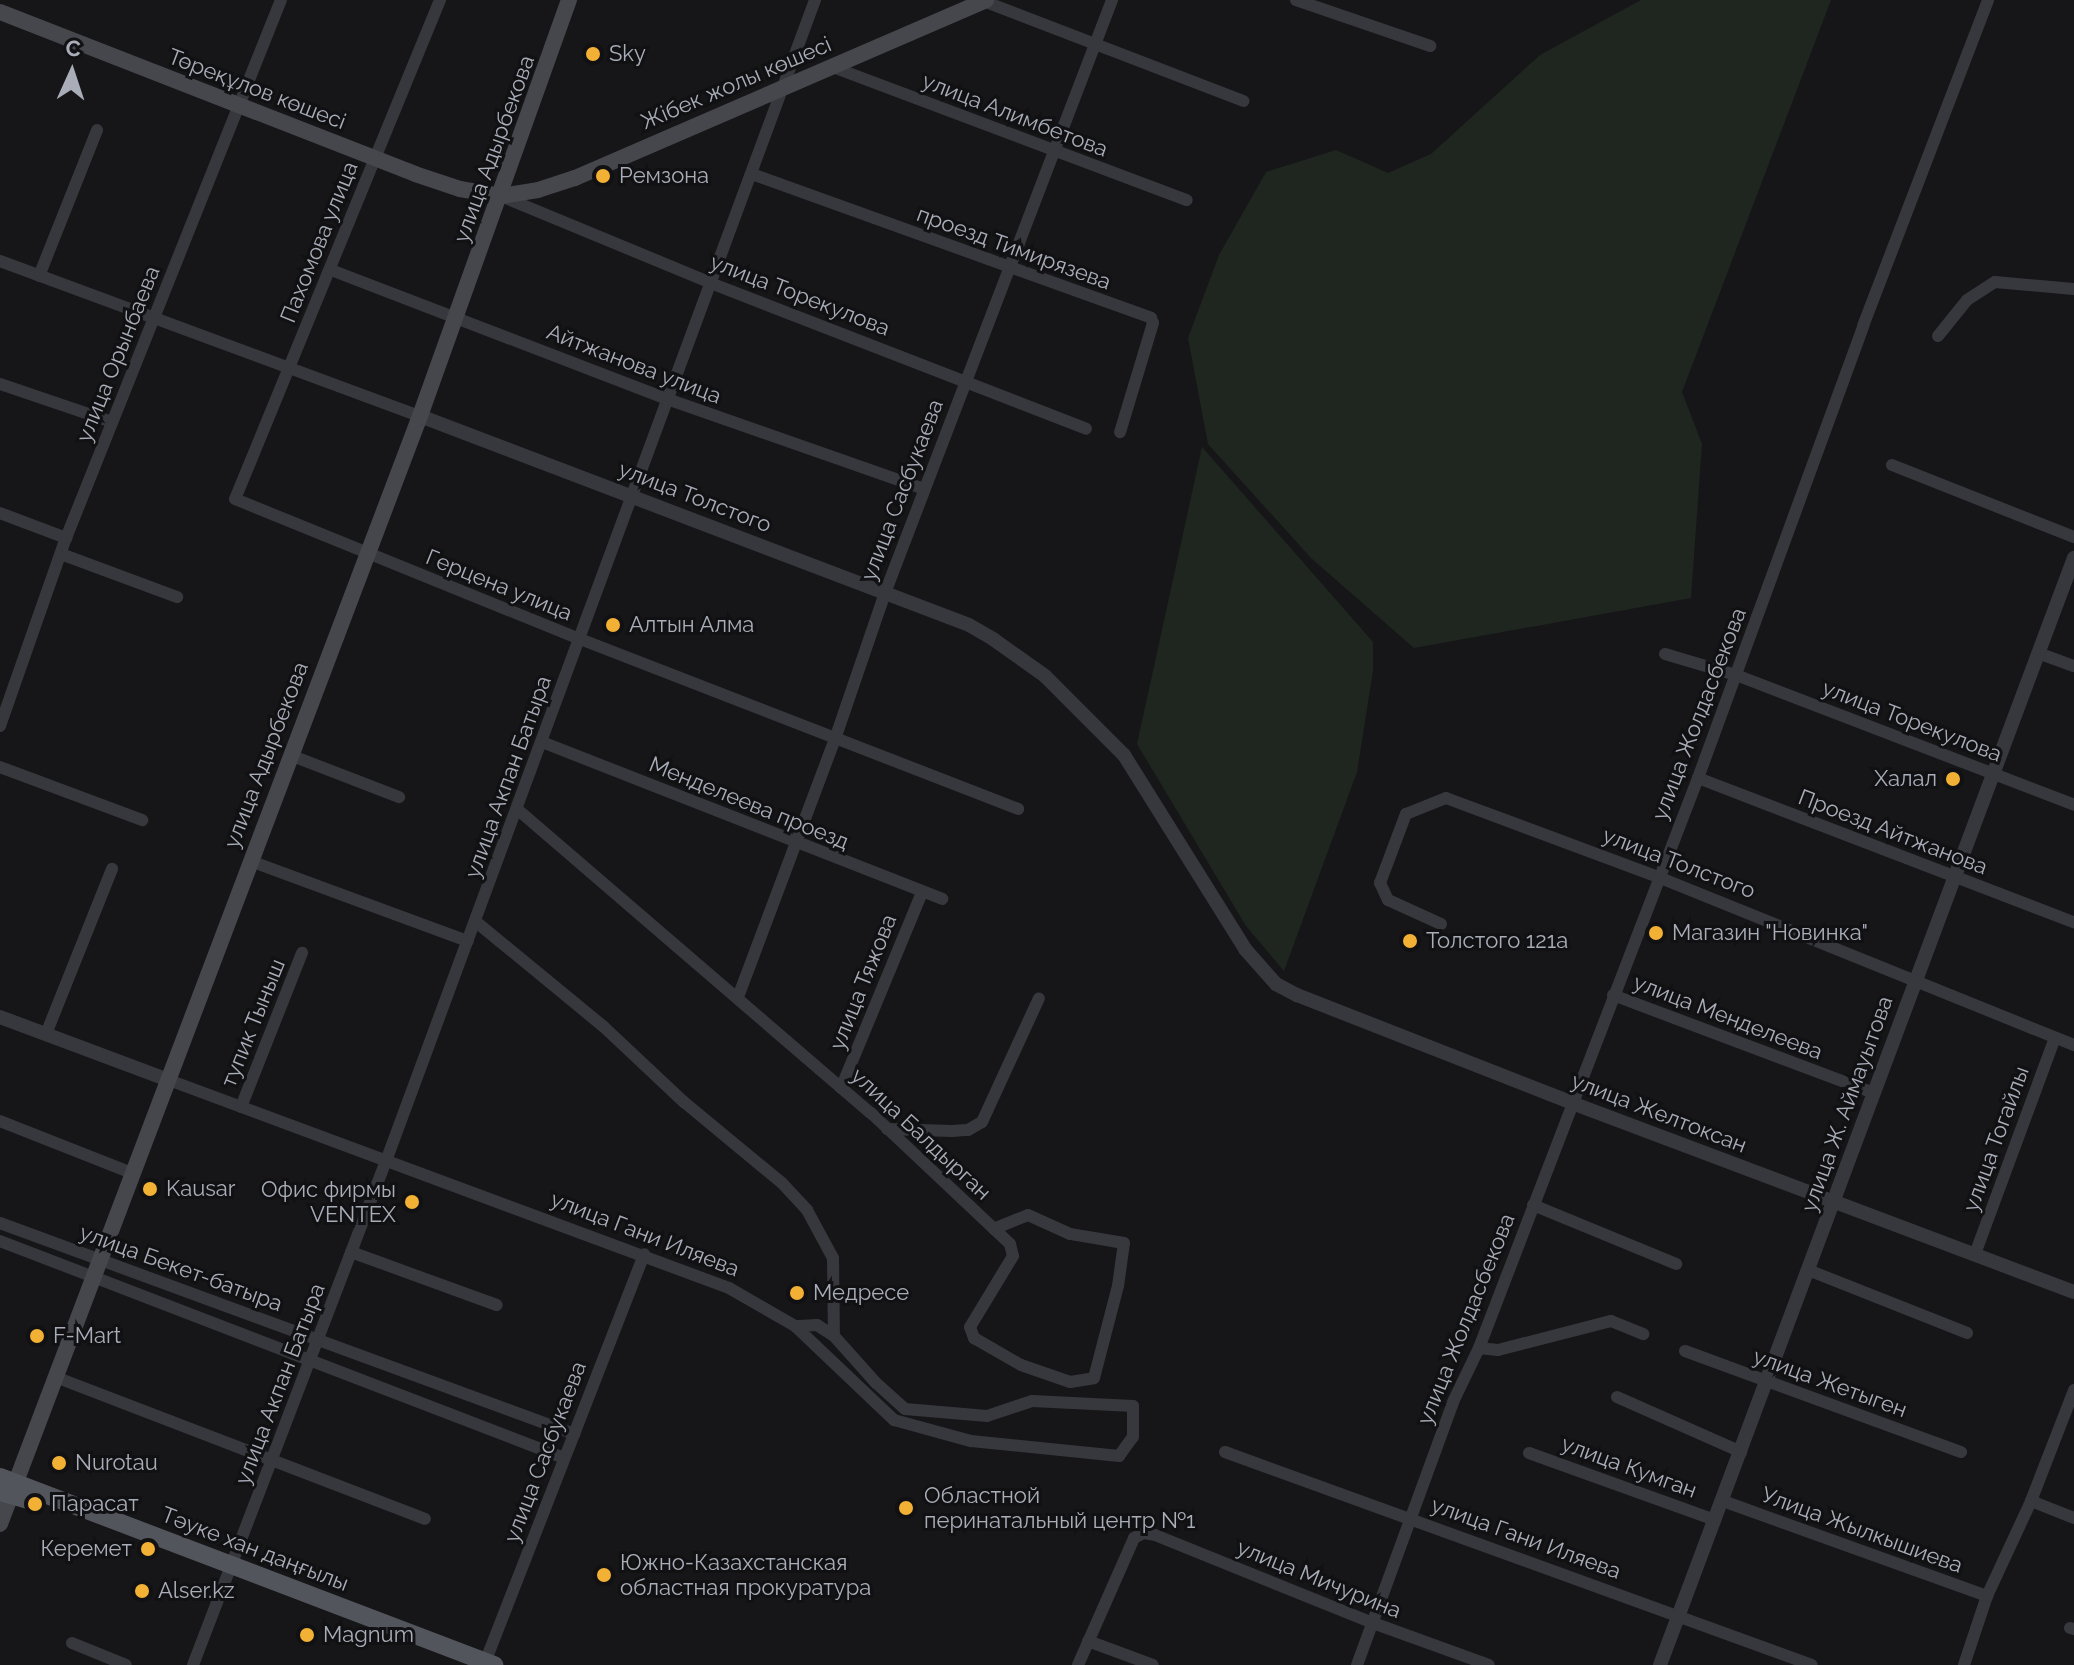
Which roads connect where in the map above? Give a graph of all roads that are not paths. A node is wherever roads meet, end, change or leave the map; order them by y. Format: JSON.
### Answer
{"nodes":[{"id":1,"x":281,"y":0,"type":"edge"},
{"id":2,"x":440,"y":0,"type":"edge"},
{"id":3,"x":569,"y":0,"type":"edge"},
{"id":4,"x":815,"y":0,"type":"edge"},
{"id":5,"x":1112,"y":0,"type":"edge"},
{"id":6,"x":1296,"y":0,"type":"edge"},
{"id":7,"x":1988,"y":0,"type":"edge"},
{"id":8,"x":984,"y":1,"type":"edge"},
{"id":9,"x":959,"y":5,"type":"edge"},
{"id":10,"x":0,"y":12,"type":"edge"},
{"id":11,"x":1096,"y":44,"type":"junction"},
{"id":12,"x":1430,"y":46,"type":"dead end"},
{"id":13,"x":830,"y":66,"type":"junction"},
{"id":14,"x":783,"y":86,"type":"junction"},
{"id":15,"x":1243,"y":101,"type":"dead end"},
{"id":16,"x":237,"y":105,"type":"junction"},
{"id":17,"x":97,"y":130,"type":"dead end"},
{"id":18,"x":1055,"y":153,"type":"junction"},
{"id":19,"x":375,"y":158,"type":"junction"},
{"id":20,"x":752,"y":174,"type":"junction"},
{"id":21,"x":501,"y":196,"type":"junction"},
{"id":22,"x":1187,"y":200,"type":"dead end"},
{"id":23,"x":0,"y":261,"type":"edge"},
{"id":24,"x":1010,"y":269,"type":"junction"},
{"id":25,"x":331,"y":270,"type":"junction"},
{"id":26,"x":39,"y":276,"type":"junction"},
{"id":27,"x":713,"y":284,"type":"junction"},
{"id":28,"x":2074,"y":289,"type":"edge"},
{"id":29,"x":456,"y":318,"type":"junction"},
{"id":30,"x":153,"y":320,"type":"junction"},
{"id":31,"x":1938,"y":336,"type":"dead end"},
{"id":32,"x":289,"y":369,"type":"junction"},
{"id":33,"x":966,"y":379,"type":"junction"},
{"id":34,"x":0,"y":384,"type":"edge"},
{"id":35,"x":670,"y":400,"type":"junction"},
{"id":36,"x":420,"y":416,"type":"junction"},
{"id":37,"x":112,"y":422,"type":"junction"},
{"id":38,"x":1086,"y":429,"type":"dead end"},
{"id":39,"x":1120,"y":432,"type":"dead end"},
{"id":40,"x":1892,"y":465,"type":"dead end"},
{"id":41,"x":924,"y":489,"type":"junction"},
{"id":42,"x":634,"y":497,"type":"junction"},
{"id":43,"x":235,"y":499,"type":"joint"},
{"id":44,"x":0,"y":513,"type":"edge"},
{"id":45,"x":2074,"y":537,"type":"edge"},
{"id":46,"x":66,"y":538,"type":"junction"},
{"id":47,"x":61,"y":554,"type":"junction"},
{"id":48,"x":367,"y":554,"type":"junction"},
{"id":49,"x":2074,"y":558,"type":"edge"},
{"id":50,"x":885,"y":593,"type":"junction"},
{"id":51,"x":177,"y":597,"type":"dead end"},
{"id":52,"x":580,"y":639,"type":"junction"},
{"id":53,"x":2038,"y":653,"type":"junction"},
{"id":54,"x":1665,"y":654,"type":"dead end"},
{"id":55,"x":2074,"y":666,"type":"edge"},
{"id":56,"x":1736,"y":675,"type":"junction"},
{"id":57,"x":0,"y":726,"type":"edge"},
{"id":58,"x":835,"y":739,"type":"junction"},
{"id":59,"x":542,"y":742,"type":"junction"},
{"id":60,"x":290,"y":755,"type":"junction"},
{"id":61,"x":0,"y":767,"type":"edge"},
{"id":62,"x":1993,"y":773,"type":"junction"},
{"id":63,"x":1698,"y":778,"type":"junction"},
{"id":64,"x":399,"y":797,"type":"dead end"},
{"id":65,"x":2074,"y":805,"type":"edge"},
{"id":66,"x":517,"y":809,"type":"junction"},
{"id":67,"x":1018,"y":809,"type":"dead end"},
{"id":68,"x":142,"y":820,"type":"dead end"},
{"id":69,"x":796,"y":845,"type":"junction"},
{"id":70,"x":250,"y":861,"type":"junction"},
{"id":71,"x":112,"y":869,"type":"dead end"},
{"id":72,"x":1658,"y":877,"type":"junction"},
{"id":73,"x":1955,"y":877,"type":"junction"},
{"id":74,"x":922,"y":892,"type":"junction"},
{"id":75,"x":942,"y":899,"type":"dead end"},
{"id":76,"x":475,"y":921,"type":"junction"},
{"id":77,"x":2074,"y":922,"type":"edge"},
{"id":78,"x":1441,"y":924,"type":"dead end"},
{"id":79,"x":468,"y":941,"type":"junction"},
{"id":80,"x":1245,"y":949,"type":"joint"},
{"id":81,"x":302,"y":953,"type":"dead end"},
{"id":82,"x":1915,"y":983,"type":"junction"},
{"id":83,"x":1613,"y":995,"type":"junction"},
{"id":84,"x":738,"y":997,"type":"junction"},
{"id":85,"x":1039,"y":998,"type":"dead end"},
{"id":86,"x":0,"y":1017,"type":"edge"},
{"id":87,"x":46,"y":1034,"type":"junction"},
{"id":88,"x":2055,"y":1038,"type":"junction"},
{"id":89,"x":2074,"y":1045,"type":"edge"},
{"id":90,"x":166,"y":1079,"type":"junction"},
{"id":91,"x":841,"y":1088,"type":"junction"},
{"id":92,"x":1874,"y":1093,"type":"junction"},
{"id":93,"x":1572,"y":1103,"type":"junction"},
{"id":94,"x":241,"y":1107,"type":"junction"},
{"id":95,"x":0,"y":1121,"type":"edge"},
{"id":96,"x":887,"y":1129,"type":"junction"},
{"id":97,"x":386,"y":1161,"type":"junction"},
{"id":98,"x":132,"y":1173,"type":"junction"},
{"id":99,"x":1834,"y":1202,"type":"junction"},
{"id":100,"x":1533,"y":1205,"type":"junction"},
{"id":101,"x":0,"y":1223,"type":"edge"},
{"id":102,"x":994,"y":1229,"type":"junction"},
{"id":103,"x":0,"y":1241,"type":"edge"},
{"id":104,"x":351,"y":1252,"type":"junction"},
{"id":105,"x":644,"y":1254,"type":"junction"},
{"id":106,"x":1975,"y":1254,"type":"junction"},
{"id":107,"x":100,"y":1260,"type":"junction"},
{"id":108,"x":1676,"y":1264,"type":"dead end"},
{"id":109,"x":1808,"y":1270,"type":"junction"},
{"id":110,"x":93,"y":1276,"type":"junction"},
{"id":111,"x":2074,"y":1292,"type":"edge"},
{"id":112,"x":497,"y":1305,"type":"dead end"},
{"id":113,"x":795,"y":1326,"type":"junction"},
{"id":114,"x":1967,"y":1333,"type":"dead end"},
{"id":115,"x":1643,"y":1334,"type":"dead end"},
{"id":116,"x":318,"y":1340,"type":"junction"},
{"id":117,"x":836,"y":1340,"type":"junction"},
{"id":118,"x":1479,"y":1348,"type":"junction"},
{"id":119,"x":1685,"y":1351,"type":"dead end"},
{"id":120,"x":310,"y":1361,"type":"junction"},
{"id":121,"x":58,"y":1378,"type":"junction"},
{"id":122,"x":1767,"y":1381,"type":"junction"},
{"id":123,"x":1617,"y":1397,"type":"dead end"},
{"id":124,"x":2072,"y":1399,"type":"edge"},
{"id":125,"x":574,"y":1434,"type":"junction"},
{"id":126,"x":1225,"y":1452,"type":"dead end"},
{"id":127,"x":1741,"y":1452,"type":"junction"},
{"id":128,"x":1961,"y":1452,"type":"dead end"},
{"id":129,"x":1529,"y":1453,"type":"dead end"},
{"id":130,"x":273,"y":1458,"type":"junction"},
{"id":131,"x":564,"y":1458,"type":"junction"},
{"id":132,"x":7,"y":1486,"type":"edge"},
{"id":133,"x":1723,"y":1501,"type":"junction"},
{"id":134,"x":2031,"y":1501,"type":"junction"},
{"id":135,"x":2074,"y":1518,"type":"edge"},
{"id":136,"x":425,"y":1519,"type":"dead end"},
{"id":137,"x":1715,"y":1520,"type":"junction"},
{"id":138,"x":1411,"y":1521,"type":"junction"},
{"id":139,"x":0,"y":1524,"type":"edge"},
{"id":140,"x":230,"y":1571,"type":"junction"},
{"id":141,"x":1987,"y":1596,"type":"junction"},
{"id":142,"x":1678,"y":1616,"type":"junction"},
{"id":143,"x":1373,"y":1623,"type":"junction"},
{"id":144,"x":1088,"y":1641,"type":"junction"},
{"id":145,"x":72,"y":1643,"type":"dead end"},
{"id":146,"x":487,"y":1664,"type":"edge"},
{"id":147,"x":126,"y":1665,"type":"edge"},
{"id":148,"x":193,"y":1665,"type":"edge"},
{"id":149,"x":465,"y":1665,"type":"edge"},
{"id":150,"x":1078,"y":1665,"type":"edge"},
{"id":151,"x":1153,"y":1665,"type":"edge"},
{"id":152,"x":1357,"y":1665,"type":"edge"},
{"id":153,"x":1489,"y":1665,"type":"edge"},
{"id":154,"x":1660,"y":1665,"type":"edge"},
{"id":155,"x":1812,"y":1665,"type":"edge"},
{"id":156,"x":1964,"y":1665,"type":"edge"}],
"edges":[{"from":1,"to":16,"type":"street","name":"улица Орынбаева"},
{"from":2,"to":19,"type":"street","name":"Пахомова улица"},
{"from":3,"to":21,"type":"main road","name":"улица Адырбекова"},
{"from":4,"to":14,"type":"street","name":"улица Акпан Батыра"},
{"from":5,"to":11,"type":"street","name":"улица Сасбукаева"},
{"from":6,"to":12,"type":"street"},
{"from":7,"to":56,"type":"street","name":"улица Жолдасбекова"},
{"from":8,"to":9,"type":"main road","name":"Жібек жолы көшесі"},
{"from":8,"to":11,"type":"street"},
{"from":9,"to":13,"type":"main road","name":"Жібек жолы көшесі"},
{"from":10,"to":16,"type":"main road","name":"Төреқұлов көшесі"},
{"from":11,"to":15,"type":"street"},
{"from":11,"to":18,"type":"street","name":"улица Сасбукаева"},
{"from":13,"to":14,"type":"main road","name":"Жібек жолы көшесі"},
{"from":13,"to":18,"type":"street","name":"улица Алимбетова"},
{"from":14,"to":20,"type":"street","name":"улица Акпан Батыра"},
{"from":14,"to":21,"type":"main road","name":"Жібек жолы көшесі"},
{"from":16,"to":19,"type":"main road","name":"Төреқұлов көшесі"},
{"from":16,"to":30,"type":"street","name":"улица Орынбаева"},
{"from":17,"to":26,"type":"street"},
{"from":18,"to":22,"type":"street","name":"улица Алимбетова"},
{"from":18,"to":24,"type":"street","name":"улица Сасбукаева"},
{"from":19,"to":21,"type":"main road","name":"Төреқұлов көшесі"},
{"from":19,"to":25,"type":"street","name":"Пахомова улица"},
{"from":20,"to":24,"type":"street","name":"проезд Тимирязева"},
{"from":20,"to":27,"type":"street","name":"улица Акпан Батыра"},
{"from":21,"to":27,"type":"street","name":"улица Торекулова"},
{"from":21,"to":29,"type":"main road","name":"улица Адырбекова"},
{"from":23,"to":26,"type":"street","name":"улица Толстого"},
{"from":24,"to":33,"type":"street","name":"улица Сасбукаева"},
{"from":24,"to":39,"type":"street","name":"проезд Тимирязева"},
{"from":25,"to":29,"type":"street","name":"Айтжанова улица"},
{"from":25,"to":32,"type":"street","name":"Пахомова улица"},
{"from":26,"to":30,"type":"street","name":"улица Толстого"},
{"from":27,"to":33,"type":"street","name":"улица Торекулова"},
{"from":27,"to":35,"type":"street","name":"улица Акпан Батыра"},
{"from":28,"to":31,"type":"street"},
{"from":29,"to":35,"type":"street","name":"Айтжанова улица"},
{"from":29,"to":36,"type":"main road","name":"улица Адырбекова"},
{"from":30,"to":32,"type":"street","name":"улица Толстого"},
{"from":30,"to":37,"type":"street","name":"улица Орынбаева"},
{"from":32,"to":36,"type":"street","name":"улица Толстого"},
{"from":32,"to":43,"type":"street","name":"Пахомова улица"},
{"from":33,"to":38,"type":"street","name":"улица Торекулова"},
{"from":33,"to":41,"type":"street","name":"улица Сасбукаева"},
{"from":34,"to":37,"type":"street"},
{"from":35,"to":41,"type":"street","name":"Айтжанова улица"},
{"from":35,"to":42,"type":"street","name":"улица Акпан Батыра"},
{"from":36,"to":42,"type":"street","name":"улица Толстого"},
{"from":36,"to":48,"type":"main road","name":"улица Адырбекова"},
{"from":37,"to":46,"type":"street","name":"улица Орынбаева"},
{"from":40,"to":45,"type":"street"},
{"from":41,"to":50,"type":"street","name":"улица Сасбукаева"},
{"from":42,"to":50,"type":"street","name":"улица Толстого"},
{"from":42,"to":52,"type":"street","name":"улица Акпан Батыра"},
{"from":43,"to":48,"type":"street","name":"Герцена улица"},
{"from":44,"to":46,"type":"street"},
{"from":46,"to":47,"type":"street","name":"улица Орынбаева"},
{"from":47,"to":51,"type":"street"},
{"from":47,"to":57,"type":"street","name":"улица Орынбаева"},
{"from":48,"to":52,"type":"street","name":"Герцена улица"},
{"from":48,"to":60,"type":"main road","name":"улица Адырбекова"},
{"from":49,"to":53,"type":"street","name":"улица Ж. Аймауытова"},
{"from":50,"to":58,"type":"street","name":"улица Сасбукаева"},
{"from":50,"to":80,"type":"street","name":"улица Толстого"},
{"from":52,"to":58,"type":"street","name":"Герцена улица"},
{"from":52,"to":59,"type":"street","name":"улица Акпан Батыра"},
{"from":53,"to":55,"type":"street"},
{"from":53,"to":62,"type":"street","name":"улица Ж. Аймауытова"},
{"from":54,"to":56,"type":"street","name":"улица Торекулова"},
{"from":56,"to":62,"type":"street","name":"улица Торекулова"},
{"from":56,"to":63,"type":"street","name":"улица Жолдасбекова"},
{"from":58,"to":67,"type":"street","name":"Герцена улица"},
{"from":58,"to":69,"type":"street","name":"улица Сасбукаева"},
{"from":59,"to":66,"type":"street","name":"улица Акпан Батыра"},
{"from":59,"to":69,"type":"street","name":"Менделеева проезд"},
{"from":60,"to":64,"type":"street"},
{"from":60,"to":70,"type":"main road","name":"улица Адырбекова"},
{"from":61,"to":68,"type":"street"},
{"from":62,"to":65,"type":"street","name":"улица Торекулова"},
{"from":62,"to":73,"type":"street","name":"улица Ж. Аймауытова"},
{"from":63,"to":72,"type":"street","name":"улица Жолдасбекова"},
{"from":63,"to":73,"type":"street","name":"Проезд Айтжанова"},
{"from":66,"to":76,"type":"street","name":"улица Акпан Батыра"},
{"from":66,"to":84,"type":"street","name":"улица Балдырган"},
{"from":69,"to":74,"type":"street","name":"Менделеева проезд"},
{"from":69,"to":84,"type":"street","name":"улица Сасбукаева"},
{"from":70,"to":79,"type":"street"},
{"from":70,"to":90,"type":"main road","name":"улица Адырбекова"},
{"from":71,"to":87,"type":"street"},
{"from":72,"to":78,"type":"street","name":"улица Толстого"},
{"from":72,"to":82,"type":"street","name":"улица Толстого"},
{"from":72,"to":83,"type":"street","name":"улица Жолдасбекова"},
{"from":73,"to":77,"type":"street","name":"Проезд Айтжанова"},
{"from":73,"to":82,"type":"street","name":"улица Ж. Аймауытова"},
{"from":74,"to":75,"type":"street","name":"Менделеева проезд"},
{"from":74,"to":91,"type":"street","name":"улица Тяжова"},
{"from":76,"to":79,"type":"street","name":"улица Акпан Батыра"},
{"from":76,"to":117,"type":"street"},
{"from":79,"to":97,"type":"street","name":"улица Акпан Батыра"},
{"from":80,"to":93,"type":"street","name":"улица Желтоксан"},
{"from":81,"to":94,"type":"street","name":"тупик Тыныш"},
{"from":82,"to":88,"type":"street","name":"улица Толстого"},
{"from":82,"to":92,"type":"street","name":"улица Ж. Аймауытова"},
{"from":83,"to":92,"type":"street","name":"улица Менделеева"},
{"from":83,"to":93,"type":"street","name":"улица Жолдасбекова"},
{"from":84,"to":91,"type":"street","name":"улица Балдырган"},
{"from":85,"to":96,"type":"street"},
{"from":86,"to":87,"type":"street","name":"улица Гани Иляева"},
{"from":87,"to":90,"type":"street","name":"улица Гани Иляева"},
{"from":88,"to":89,"type":"street","name":"улица Толстого"},
{"from":88,"to":106,"type":"street","name":"улица Тогайлы"},
{"from":90,"to":94,"type":"street","name":"улица Гани Иляева"},
{"from":90,"to":98,"type":"main road","name":"улица Адырбекова"},
{"from":91,"to":96,"type":"street","name":"улица Балдырган"},
{"from":92,"to":99,"type":"street","name":"улица Ж. Аймауытова"},
{"from":93,"to":99,"type":"street","name":"улица Желтоксан"},
{"from":93,"to":100,"type":"street","name":"улица Жолдасбекова"},
{"from":94,"to":97,"type":"street","name":"улица Гани Иляева"},
{"from":95,"to":98,"type":"street"},
{"from":96,"to":102,"type":"street","name":"улица Балдырган"},
{"from":97,"to":104,"type":"street","name":"улица Акпан Батыра"},
{"from":97,"to":105,"type":"street","name":"улица Гани Иляева"},
{"from":98,"to":107,"type":"main road","name":"улица Адырбекова"},
{"from":99,"to":106,"type":"street","name":"улица Желтоксан"},
{"from":99,"to":109,"type":"street","name":"улица Ж. Аймауытова"},
{"from":100,"to":108,"type":"street"},
{"from":100,"to":118,"type":"street","name":"улица Жолдасбекова"},
{"from":101,"to":107,"type":"street","name":"улица Бекет-батыра"},
{"from":102,"to":102,"type":"street","name":"улица Балдырган"},
{"from":103,"to":110,"type":"street","name":"улица Бекет-батыра"},
{"from":104,"to":112,"type":"street"},
{"from":104,"to":116,"type":"street","name":"улица Акпан Батыра"},
{"from":105,"to":113,"type":"street","name":"улица Гани Иляева"},
{"from":105,"to":125,"type":"street","name":"улица Сасбукаева"},
{"from":106,"to":111,"type":"street","name":"улица Желтоксан"},
{"from":107,"to":110,"type":"main road","name":"улица Адырбекова"},
{"from":107,"to":116,"type":"street","name":"улица Бекет-батыра"},
{"from":109,"to":114,"type":"street"},
{"from":109,"to":122,"type":"street","name":"улица Ж. Аймауытова"},
{"from":110,"to":120,"type":"street","name":"улица Бекет-батыра"},
{"from":110,"to":121,"type":"main road","name":"улица Адырбекова"},
{"from":113,"to":117,"type":"street"},
{"from":113,"to":117,"type":"street","name":"улица Гани Иляева"},
{"from":115,"to":118,"type":"street"},
{"from":116,"to":120,"type":"street","name":"улица Акпан Батыра"},
{"from":116,"to":125,"type":"street","name":"улица Бекет-батыра"},
{"from":118,"to":138,"type":"street","name":"улица Жолдасбекова"},
{"from":119,"to":122,"type":"street","name":"улица Жетыген"},
{"from":120,"to":130,"type":"street","name":"улица Акпан Батыра"},
{"from":120,"to":131,"type":"street","name":"улица Бекет-батыра"},
{"from":121,"to":130,"type":"street"},
{"from":121,"to":132,"type":"main road","name":"улица Адырбекова"},
{"from":122,"to":127,"type":"street","name":"улица Ж. Аймауытова"},
{"from":122,"to":128,"type":"street","name":"улица Жетыген"},
{"from":123,"to":127,"type":"street"},
{"from":124,"to":134,"type":"street"},
{"from":125,"to":131,"type":"street","name":"улица Сасбукаева"},
{"from":126,"to":138,"type":"street","name":"улица Гани Иляева"},
{"from":127,"to":133,"type":"street","name":"улица Ж. Аймауытова"},
{"from":129,"to":137,"type":"street","name":"улица Кумган"},
{"from":130,"to":136,"type":"street"},
{"from":130,"to":140,"type":"street","name":"улица Акпан Батыра"},
{"from":131,"to":146,"type":"street","name":"улица Сасбукаева"},
{"from":132,"to":139,"type":"main road","name":"улица Адырбекова"},
{"from":132,"to":140,"type":"main road","name":"Тәуке хан даңғылы"},
{"from":133,"to":137,"type":"street","name":"улица Ж. Аймауытова"},
{"from":133,"to":141,"type":"street","name":"Улица Жылкышиева"},
{"from":134,"to":135,"type":"street"},
{"from":134,"to":141,"type":"street"},
{"from":137,"to":142,"type":"street","name":"улица Ж. Аймауытова"},
{"from":138,"to":142,"type":"street","name":"улица Гани Иляева"},
{"from":138,"to":143,"type":"street","name":"улица Жолдасбекова"},
{"from":140,"to":146,"type":"main road","name":"Тәуке хан даңғылы"},
{"from":140,"to":148,"type":"street","name":"улица Акпан Батыра"},
{"from":140,"to":149,"type":"main road","name":"Тәуке хан даңғылы"},
{"from":141,"to":156,"type":"street"},
{"from":142,"to":154,"type":"street","name":"улица Ж. Аймауытова"},
{"from":142,"to":155,"type":"street","name":"улица Гани Иляева"},
{"from":143,"to":144,"type":"street","name":"улица Мичурина"},
{"from":143,"to":152,"type":"street","name":"улица Жолдасбекова"},
{"from":143,"to":153,"type":"street","name":"улица Мичурина"},
{"from":144,"to":150,"type":"street"},
{"from":144,"to":151,"type":"street"},
{"from":145,"to":147,"type":"street"}]}
